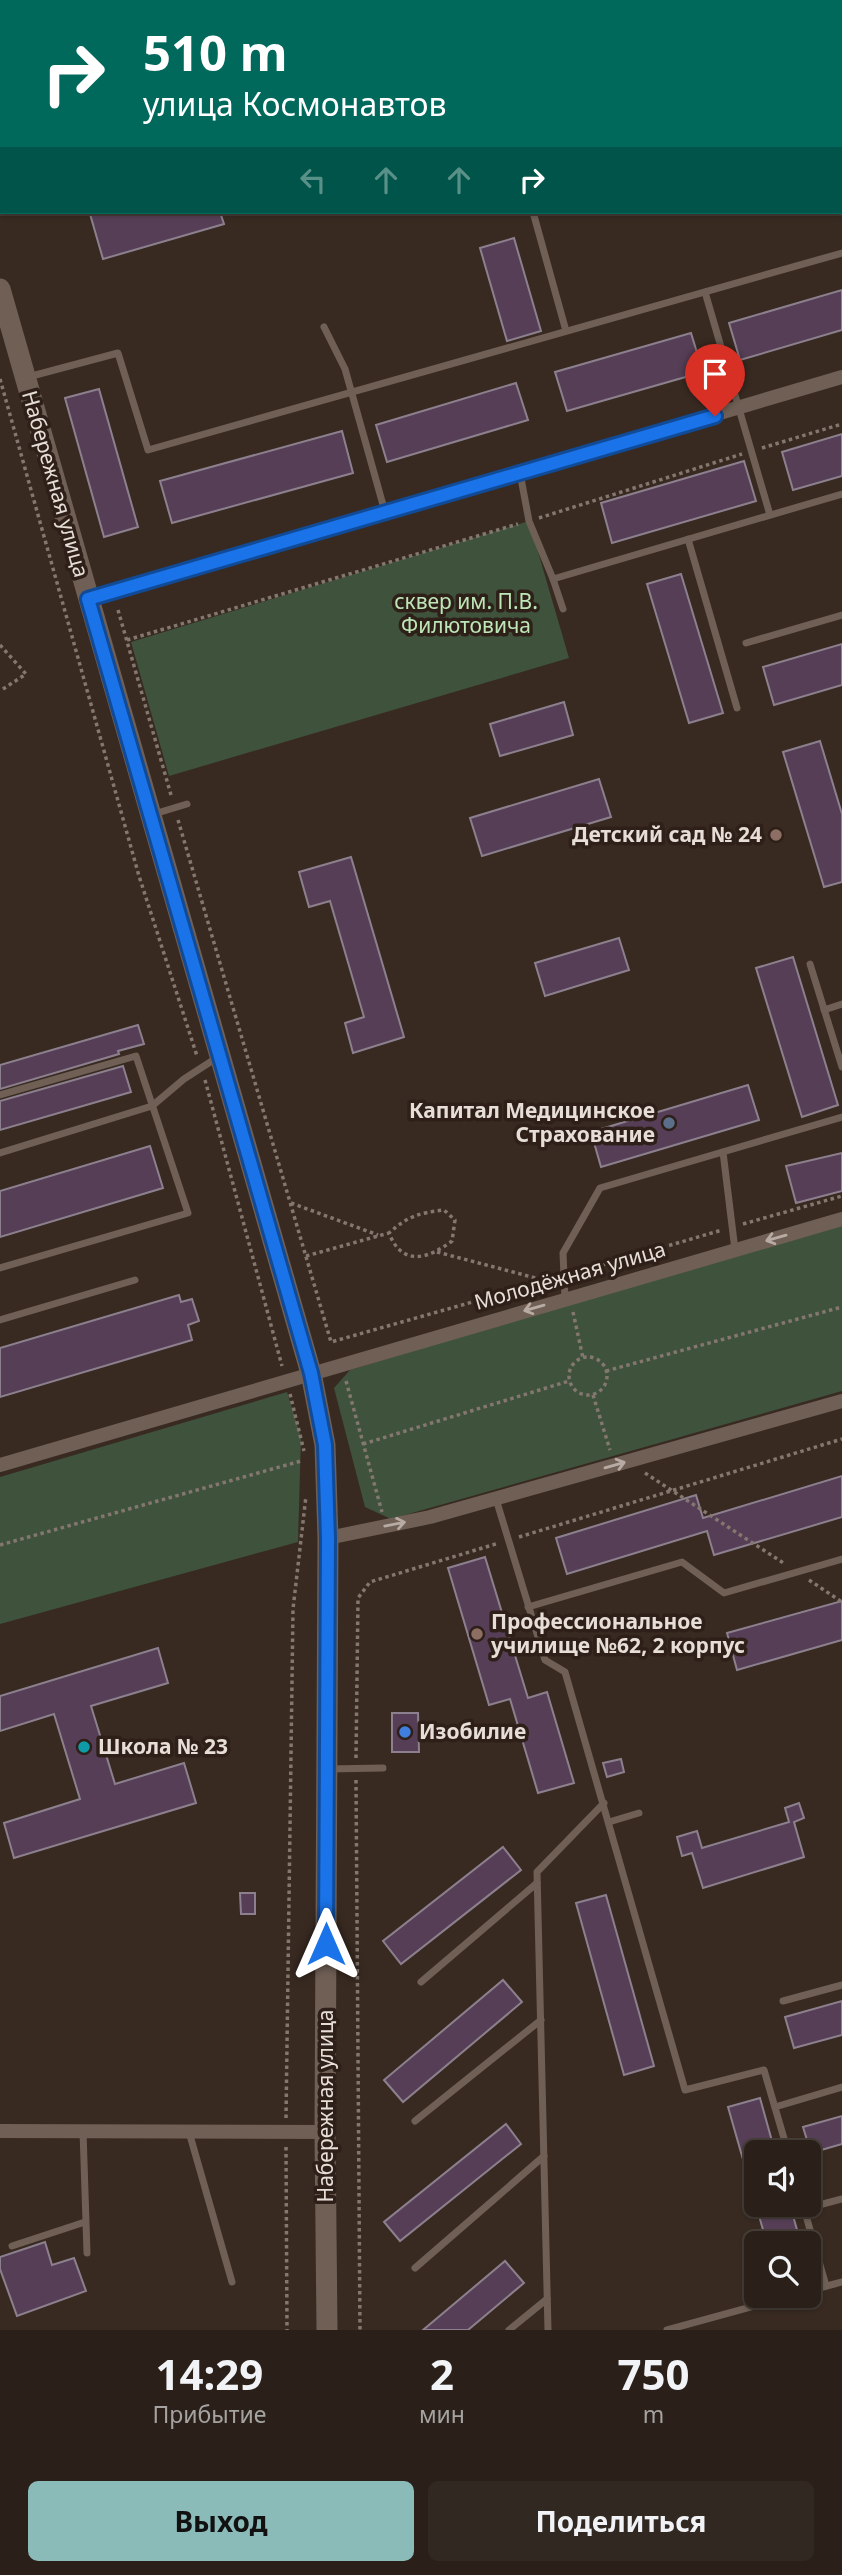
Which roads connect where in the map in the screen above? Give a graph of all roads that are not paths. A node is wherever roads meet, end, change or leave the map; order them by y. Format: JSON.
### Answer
{"nodes":[{"id":1,"x":534,"y":214,"type":"edge"},
{"id":2,"x":842,"y":253,"type":"edge"},
{"id":3,"x":0,"y":289,"type":"edge"},
{"id":4,"x":705,"y":292,"type":"junction"},
{"id":5,"x":324,"y":327,"type":"dead end"},
{"id":6,"x":566,"y":331,"type":"junction"},
{"id":7,"x":842,"y":377,"type":"edge"},
{"id":8,"x":25,"y":378,"type":"junction"},
{"id":9,"x":353,"y":392,"type":"junction"},
{"id":10,"x":740,"y":409,"type":"junction"},
{"id":11,"x":520,"y":473,"type":"junction"},
{"id":12,"x":842,"y":494,"type":"edge"},
{"id":13,"x":385,"y":513,"type":"junction"},
{"id":14,"x":770,"y":515,"type":"junction"},
{"id":15,"x":688,"y":539,"type":"junction"},
{"id":16,"x":553,"y":579,"type":"junction"},
{"id":17,"x":88,"y":599,"type":"junction"},
{"id":18,"x":563,"y":609,"type":"dead end"},
{"id":19,"x":842,"y":615,"type":"edge"},
{"id":20,"x":746,"y":643,"type":"dead end"},
{"id":21,"x":737,"y":708,"type":"dead end"},
{"id":22,"x":187,"y":804,"type":"dead end"},
{"id":23,"x":150,"y":815,"type":"junction"},
{"id":24,"x":810,"y":964,"type":"dead end"},
{"id":25,"x":842,"y":1004,"type":"edge"},
{"id":26,"x":824,"y":1010,"type":"junction"},
{"id":27,"x":210,"y":1062,"type":"junction"},
{"id":28,"x":842,"y":1067,"type":"edge"},
{"id":29,"x":0,"y":1095,"type":"edge"},
{"id":30,"x":152,"y":1106,"type":"junction"},
{"id":31,"x":842,"y":1118,"type":"edge"},
{"id":32,"x":723,"y":1152,"type":"junction"},
{"id":33,"x":0,"y":1153,"type":"edge"},
{"id":34,"x":842,"y":1219,"type":"edge"},
{"id":35,"x":735,"y":1250,"type":"junction"},
{"id":36,"x":0,"y":1268,"type":"edge"},
{"id":37,"x":135,"y":1280,"type":"dead end"},
{"id":38,"x":568,"y":1298,"type":"junction"},
{"id":39,"x":0,"y":1320,"type":"edge"},
{"id":40,"x":311,"y":1373,"type":"junction"},
{"id":41,"x":842,"y":1401,"type":"edge"},
{"id":42,"x":0,"y":1465,"type":"edge"},
{"id":43,"x":496,"y":1498,"type":"junction"},
{"id":44,"x":328,"y":1538,"type":"junction"},
{"id":45,"x":842,"y":1559,"type":"edge"},
{"id":46,"x":528,"y":1607,"type":"junction"},
{"id":47,"x":383,"y":1768,"type":"dead end"},
{"id":48,"x":327,"y":1769,"type":"junction"},
{"id":49,"x":604,"y":1803,"type":"junction"},
{"id":50,"x":639,"y":1813,"type":"dead end"},
{"id":51,"x":609,"y":1822,"type":"junction"},
{"id":52,"x":537,"y":1884,"type":"junction"},
{"id":53,"x":421,"y":1982,"type":"dead end"},
{"id":54,"x":842,"y":1985,"type":"edge"},
{"id":55,"x":783,"y":2001,"type":"dead end"},
{"id":56,"x":541,"y":2020,"type":"junction"},
{"id":57,"x":842,"y":2087,"type":"edge"},
{"id":58,"x":775,"y":2106,"type":"junction"},
{"id":59,"x":415,"y":2121,"type":"dead end"},
{"id":60,"x":0,"y":2131,"type":"edge"},
{"id":61,"x":83,"y":2131,"type":"junction"},
{"id":62,"x":189,"y":2132,"type":"junction"},
{"id":63,"x":325,"y":2132,"type":"junction"},
{"id":64,"x":785,"y":2140,"type":"edge"},
{"id":65,"x":544,"y":2156,"type":"junction"},
{"id":66,"x":842,"y":2199,"type":"edge"},
{"id":67,"x":821,"y":2203,"type":"edge"},
{"id":68,"x":806,"y":2217,"type":"edge"},
{"id":69,"x":85,"y":2222,"type":"junction"},
{"id":70,"x":12,"y":2246,"type":"dead end"},
{"id":71,"x":87,"y":2253,"type":"dead end"},
{"id":72,"x":415,"y":2268,"type":"dead end"},
{"id":73,"x":232,"y":2282,"type":"dead end"},
{"id":74,"x":842,"y":2282,"type":"edge"},
{"id":75,"x":826,"y":2286,"type":"junction"},
{"id":76,"x":821,"y":2287,"type":"edge"},
{"id":77,"x":547,"y":2299,"type":"junction"},
{"id":78,"x":747,"y":2308,"type":"edge"},
{"id":79,"x":327,"y":2330,"type":"edge"},
{"id":80,"x":509,"y":2330,"type":"edge"},
{"id":81,"x":548,"y":2330,"type":"edge"},
{"id":82,"x":667,"y":2330,"type":"edge"}],
"edges":[{"from":1,"to":6,"type":"lane"},
{"from":2,"to":4,"type":"lane"},
{"from":3,"to":8,"type":"street","name":"Набережная улица"},
{"from":4,"to":6,"type":"lane"},
{"from":4,"to":10,"type":"lane"},
{"from":5,"to":9,"type":"lane"},
{"from":6,"to":9,"type":"lane"},
{"from":7,"to":10,"type":"street"},
{"from":8,"to":9,"type":"lane"},
{"from":8,"to":17,"type":"street","name":"Набережная улица"},
{"from":9,"to":13,"type":"lane"},
{"from":10,"to":11,"type":"street"},
{"from":10,"to":14,"type":"lane"},
{"from":11,"to":13,"type":"street"},
{"from":11,"to":16,"type":"lane"},
{"from":12,"to":14,"type":"lane"},
{"from":13,"to":17,"type":"street"},
{"from":14,"to":15,"type":"lane"},
{"from":15,"to":16,"type":"lane"},
{"from":15,"to":21,"type":"lane"},
{"from":16,"to":18,"type":"lane"},
{"from":17,"to":23,"type":"street","name":"Набережная улица"},
{"from":19,"to":20,"type":"lane"},
{"from":22,"to":23,"type":"lane"},
{"from":23,"to":27,"type":"street","name":"Набережная улица"},
{"from":24,"to":26,"type":"lane"},
{"from":25,"to":26,"type":"lane"},
{"from":26,"to":28,"type":"lane"},
{"from":27,"to":30,"type":"lane"},
{"from":27,"to":40,"type":"street","name":"Набережная улица"},
{"from":29,"to":30,"type":"lane"},
{"from":30,"to":33,"type":"lane"},
{"from":30,"to":36,"type":"lane"},
{"from":31,"to":32,"type":"lane"},
{"from":32,"to":35,"type":"lane"},
{"from":32,"to":38,"type":"lane"},
{"from":34,"to":35,"type":"street","name":"Молодёжная улица","one_way":true},
{"from":35,"to":38,"type":"street","name":"Молодёжная улица"},
{"from":37,"to":39,"type":"lane"},
{"from":38,"to":40,"type":"street","name":"Молодёжная улица","one_way":true},
{"from":40,"to":42,"type":"street","name":"Молодёжная улица"},
{"from":40,"to":44,"type":"street","name":"Набережная улица"},
{"from":43,"to":41,"type":"street","one_way":true},
{"from":44,"to":43,"type":"street","one_way":true},
{"from":43,"to":46,"type":"lane"},
{"from":44,"to":48,"type":"street","name":"Набережная улица"},
{"from":45,"to":46,"type":"lane"},
{"from":46,"to":49,"type":"lane"},
{"from":47,"to":48,"type":"lane"},
{"from":48,"to":63,"type":"street","name":"Набережная улица"},
{"from":49,"to":51,"type":"lane"},
{"from":49,"to":52,"type":"lane"},
{"from":50,"to":51,"type":"lane"},
{"from":51,"to":58,"type":"lane"},
{"from":52,"to":53,"type":"lane"},
{"from":52,"to":56,"type":"lane"},
{"from":54,"to":55,"type":"lane"},
{"from":56,"to":59,"type":"lane"},
{"from":56,"to":65,"type":"lane"},
{"from":57,"to":58,"type":"lane"},
{"from":58,"to":64,"type":"lane"},
{"from":60,"to":61,"type":"street"},
{"from":61,"to":62,"type":"street"},
{"from":61,"to":69,"type":"lane"},
{"from":62,"to":63,"type":"street"},
{"from":62,"to":73,"type":"lane"},
{"from":63,"to":79,"type":"street","name":"Набережная улица"},
{"from":65,"to":72,"type":"lane"},
{"from":65,"to":77,"type":"lane"},
{"from":66,"to":67,"type":"lane"},
{"from":68,"to":75,"type":"lane"},
{"from":69,"to":70,"type":"lane"},
{"from":69,"to":71,"type":"lane"},
{"from":74,"to":75,"type":"lane"},
{"from":75,"to":76,"type":"lane"},
{"from":77,"to":80,"type":"lane"},
{"from":77,"to":81,"type":"lane"},
{"from":78,"to":82,"type":"lane"}]}
